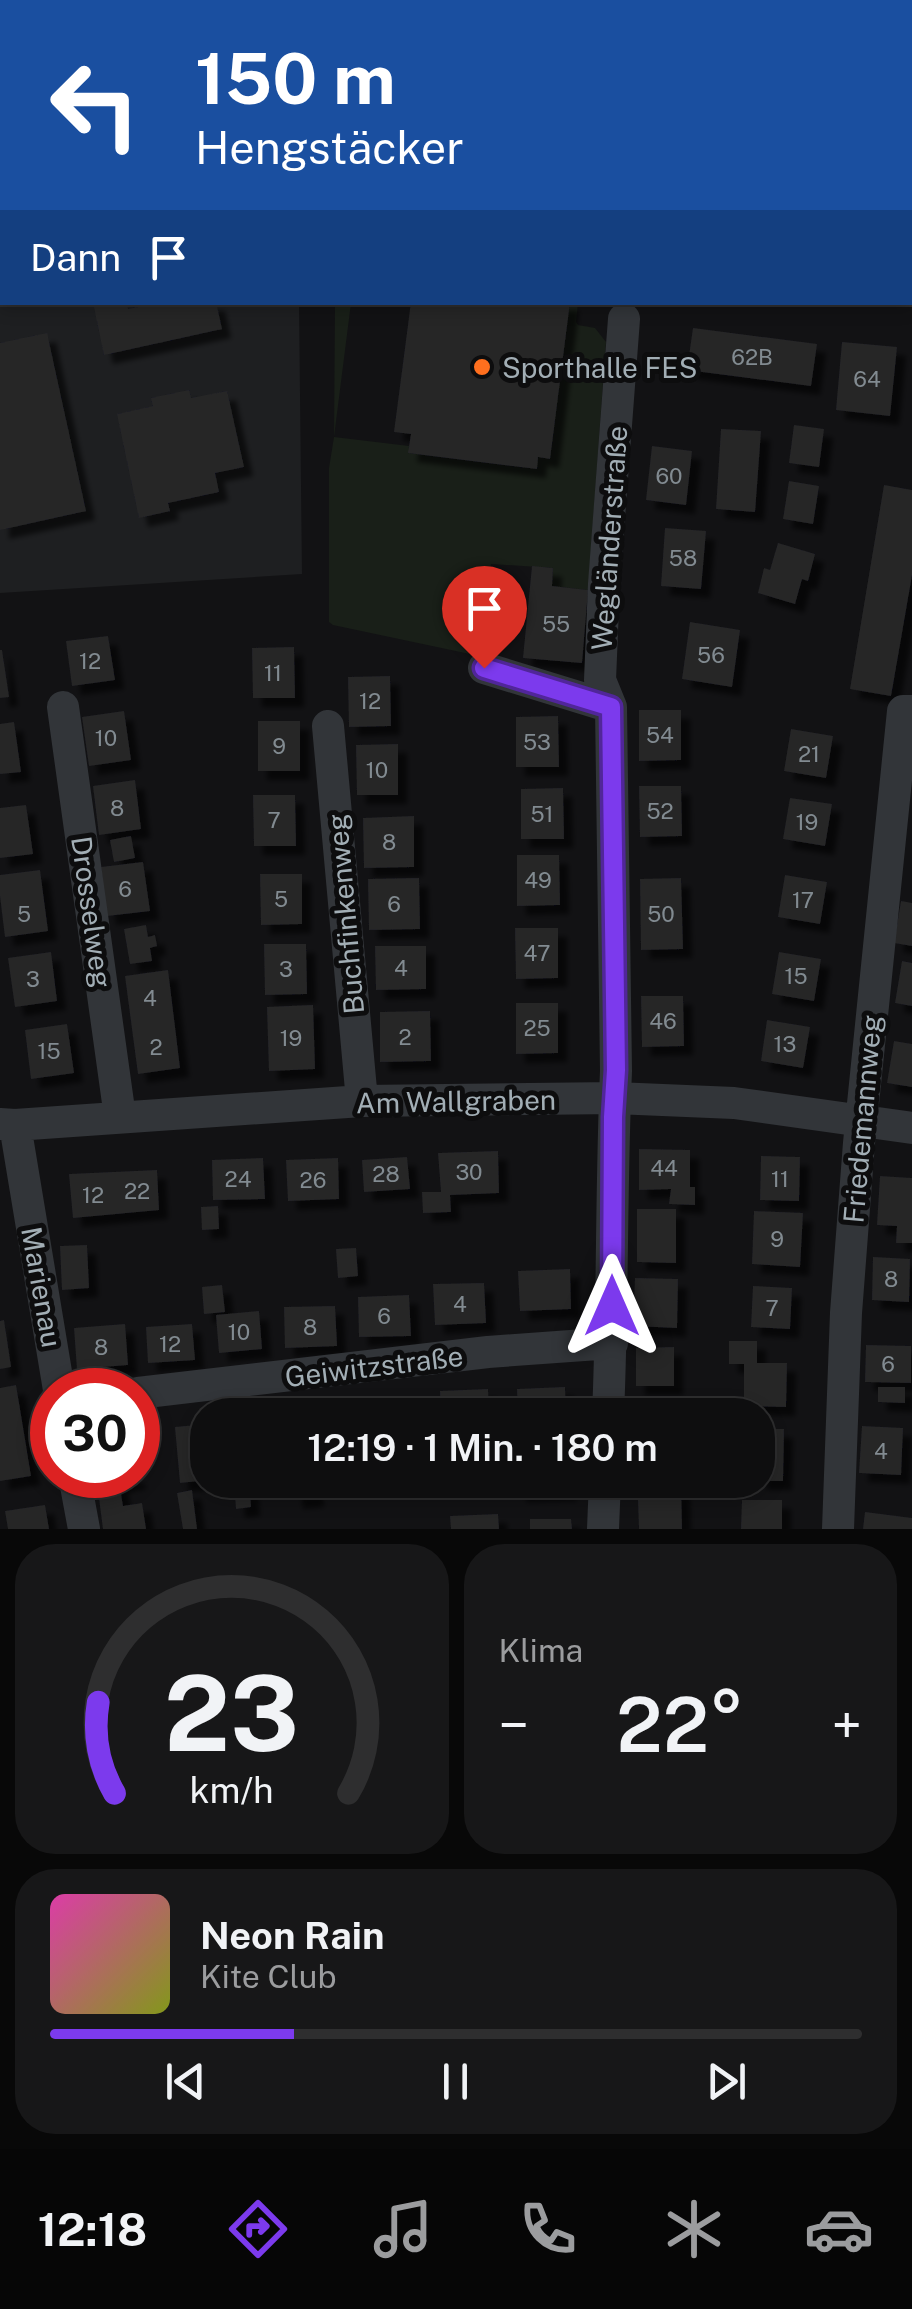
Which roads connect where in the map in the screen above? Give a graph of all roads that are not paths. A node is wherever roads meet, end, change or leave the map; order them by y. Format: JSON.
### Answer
{"nodes":[{"id":1,"x":624,"y":319,"type":"dead end"},
{"id":2,"x":484,"y":668,"type":"dead end"},
{"id":3,"x":63,"y":707,"type":"dead end"},
{"id":4,"x":611,"y":707,"type":"junction"},
{"id":5,"x":908,"y":711,"type":"edge"},
{"id":6,"x":328,"y":726,"type":"dead end"},
{"id":7,"x":615,"y":1098,"type":"junction"},
{"id":8,"x":362,"y":1102,"type":"junction"},
{"id":9,"x":120,"y":1117,"type":"junction"},
{"id":10,"x":860,"y":1121,"type":"junction"},
{"id":11,"x":7,"y":1125,"type":"edge"},
{"id":12,"x":912,"y":1128,"type":"edge"},
{"id":13,"x":612,"y":1343,"type":"junction"},
{"id":14,"x":55,"y":1368,"type":"edge"},
{"id":15,"x":160,"y":1390,"type":"edge"},
{"id":16,"x":609,"y":1398,"type":"edge"},
{"id":17,"x":78,"y":1498,"type":"edge"},
{"id":18,"x":605,"y":1498,"type":"edge"},
{"id":19,"x":84,"y":1529,"type":"edge"},
{"id":20,"x":603,"y":1529,"type":"edge"},
{"id":21,"x":838,"y":1529,"type":"edge"}],
"edges":[{"from":1,"to":4,"type":"street","name":"Wegländerstraße"},
{"from":2,"to":4,"type":"street"},
{"from":3,"to":9,"type":"street","name":"Drosselweg"},
{"from":4,"to":7,"type":"street","name":"Wegländerstraße"},
{"from":5,"to":10,"type":"street","name":"Friedemannweg"},
{"from":6,"to":8,"type":"street","name":"Buchfinkenweg"},
{"from":7,"to":8,"type":"street","name":"Am Wallgraben"},
{"from":7,"to":10,"type":"street","name":"Am Wallgraben"},
{"from":7,"to":13,"type":"street","name":"Wegländerstraße"},
{"from":8,"to":9,"type":"street","name":"Am Wallgraben"},
{"from":9,"to":11,"type":"street","name":"Am Wallgraben"},
{"from":10,"to":12,"type":"street","name":"Am Wallgraben"},
{"from":10,"to":21,"type":"street","name":"Friedemannweg"},
{"from":11,"to":14,"type":"street","name":"Marienau"},
{"from":13,"to":15,"type":"street","name":"Geiwitzstraße"},
{"from":13,"to":16,"type":"street","name":"Wegländerstraße"},
{"from":17,"to":19,"type":"street"},
{"from":18,"to":20,"type":"street"}]}
